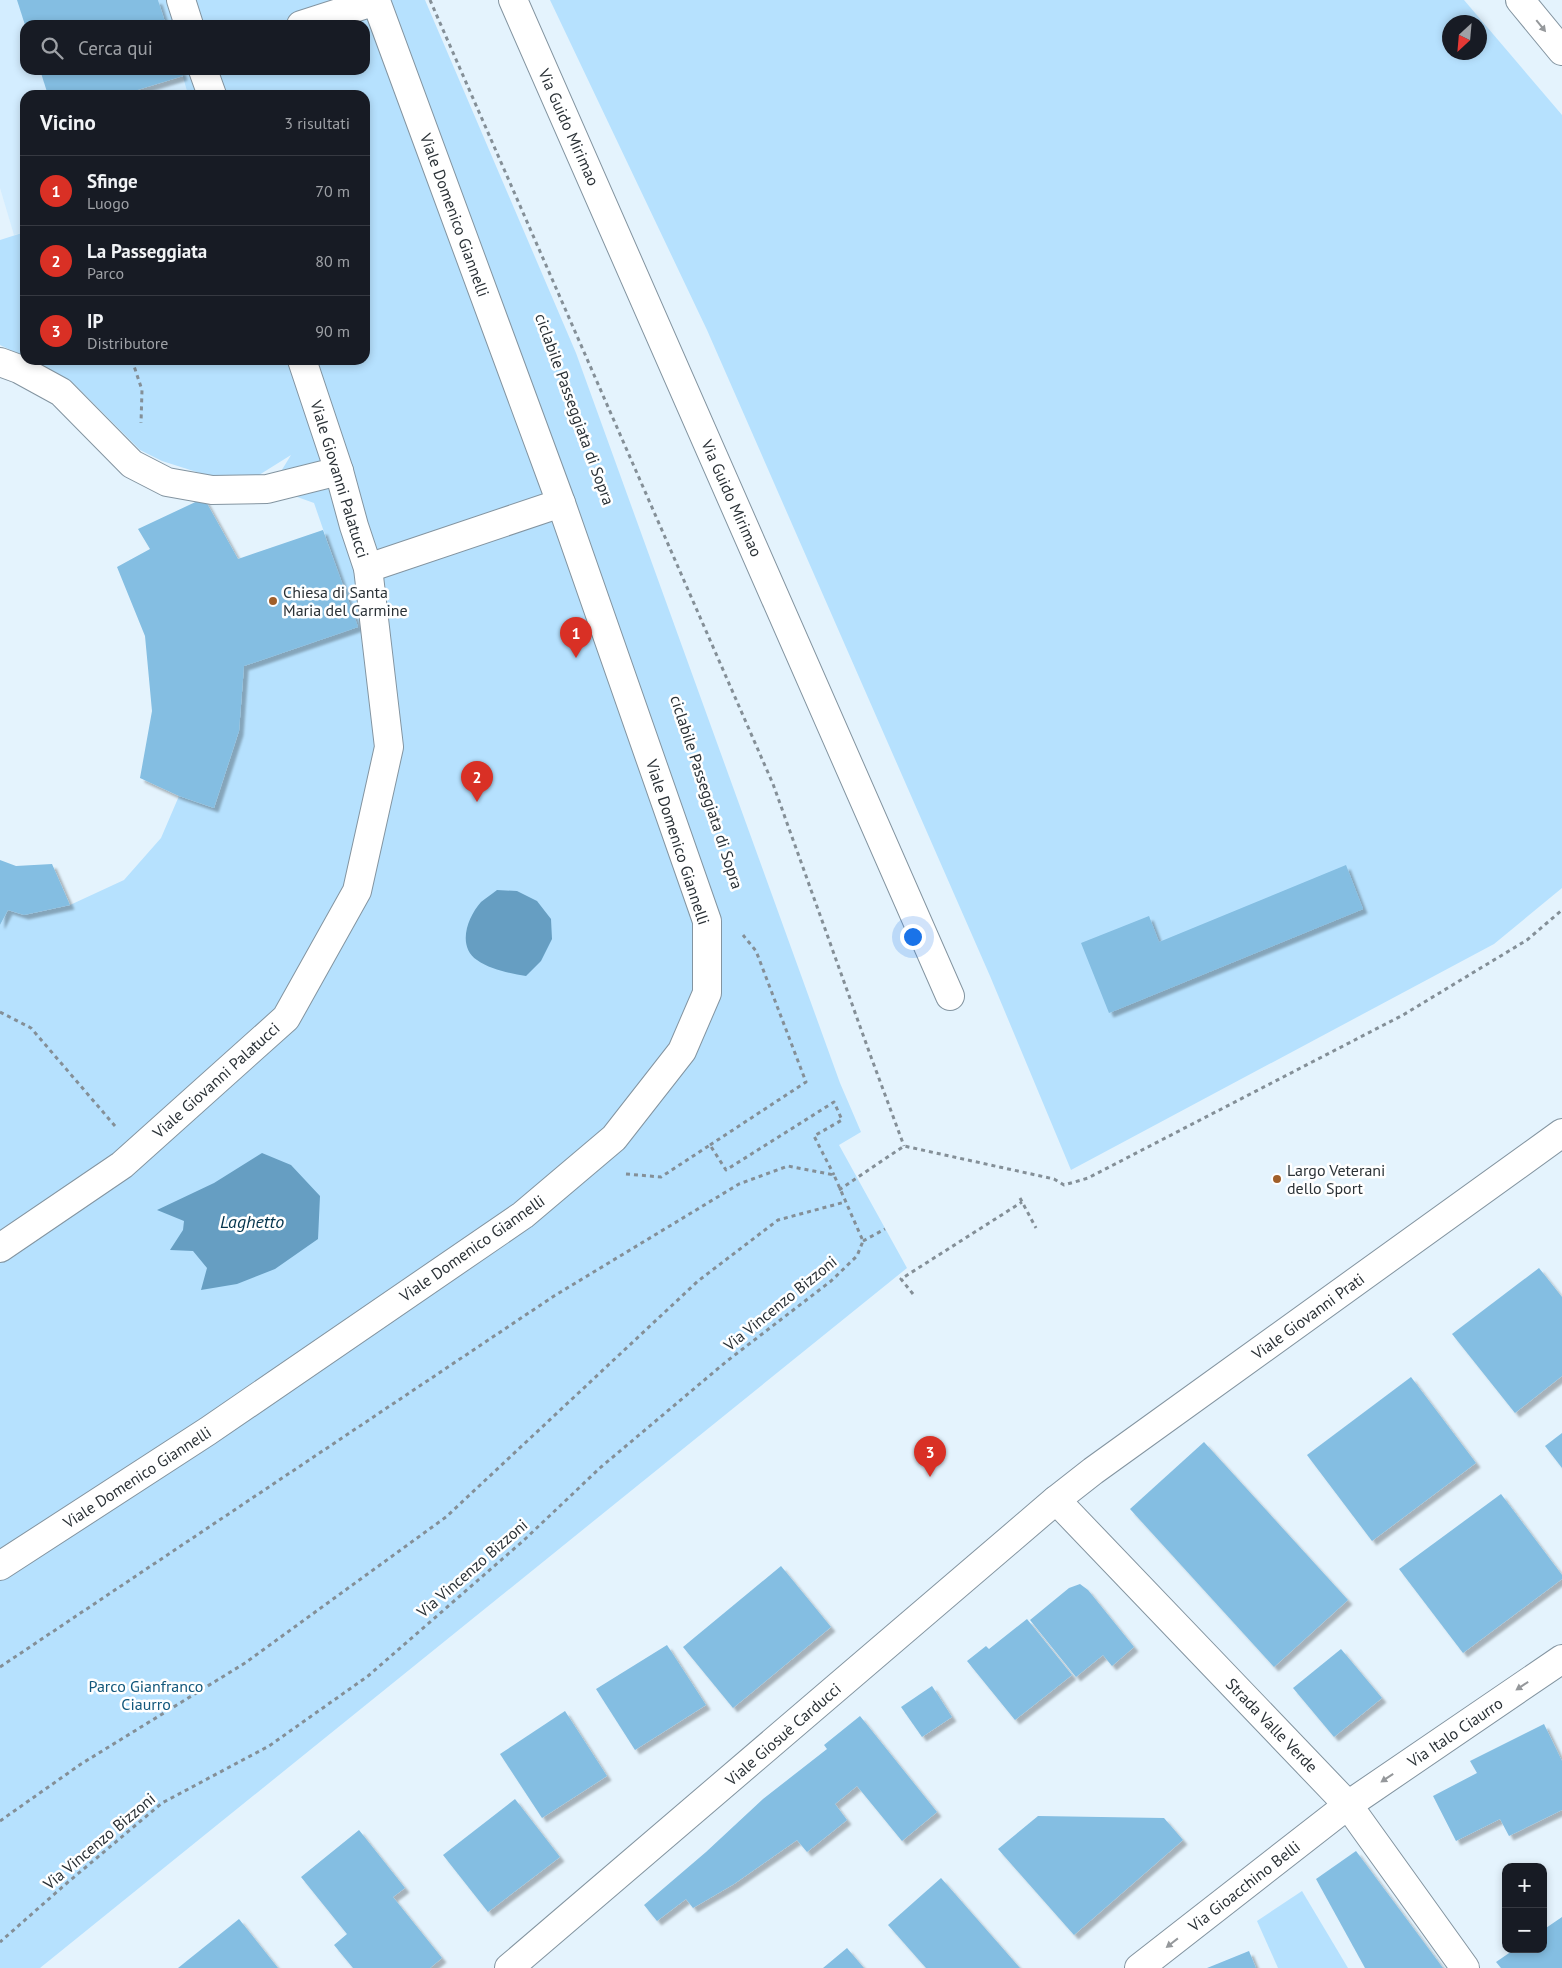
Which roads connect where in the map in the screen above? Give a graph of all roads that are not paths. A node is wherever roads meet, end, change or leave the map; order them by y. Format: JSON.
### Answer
{"nodes":[{"id":1,"x":180,"y":0,"type":"edge"},
{"id":2,"x":376,"y":0,"type":"edge"},
{"id":3,"x":513,"y":0,"type":"edge"},
{"id":4,"x":1520,"y":0,"type":"edge"},
{"id":5,"x":187,"y":20,"type":"edge"},
{"id":6,"x":316,"y":20,"type":"edge"},
{"id":7,"x":1562,"y":51,"type":"edge"},
{"id":8,"x":206,"y":75,"type":"edge"},
{"id":9,"x":210,"y":90,"type":"edge"},
{"id":10,"x":0,"y":362,"type":"edge"},
{"id":11,"x":304,"y":365,"type":"edge"},
{"id":12,"x":339,"y":470,"type":"junction"},
{"id":13,"x":561,"y":503,"type":"junction"},
{"id":14,"x":368,"y":568,"type":"junction"},
{"id":15,"x":950,"y":996,"type":"dead end"},
{"id":16,"x":1562,"y":1134,"type":"edge"},
{"id":17,"x":0,"y":1248,"type":"edge"},
{"id":18,"x":1056,"y":1500,"type":"junction"},
{"id":19,"x":0,"y":1566,"type":"edge"},
{"id":20,"x":1562,"y":1658,"type":"edge"},
{"id":21,"x":1348,"y":1804,"type":"junction"},
{"id":22,"x":509,"y":1968,"type":"edge"},
{"id":23,"x":1139,"y":1968,"type":"edge"},
{"id":24,"x":1466,"y":1968,"type":"edge"}],
"edges":[{"from":1,"to":5,"type":"street"},
{"from":2,"to":6,"type":"street","name":"Viale Domenico Giannelli"},
{"from":2,"to":13,"type":"street","name":"Viale Domenico Giannelli"},
{"from":3,"to":15,"type":"street","name":"Via Guido Mirimao"},
{"from":4,"to":7,"type":"street","one_way":true},
{"from":8,"to":9,"type":"street"},
{"from":10,"to":12,"type":"street"},
{"from":11,"to":12,"type":"street","name":"Viale Giovanni Palatucci"},
{"from":12,"to":14,"type":"street","name":"Viale Giovanni Palatucci"},
{"from":13,"to":14,"type":"street"},
{"from":13,"to":19,"type":"street","name":"Viale Domenico Giannelli"},
{"from":14,"to":17,"type":"street","name":"Viale Giovanni Palatucci"},
{"from":16,"to":18,"type":"street","name":"Viale Giovanni Prati"},
{"from":18,"to":21,"type":"street","name":"Strada Valle Verde"},
{"from":18,"to":22,"type":"street","name":"Viale Giosuè Carducci"},
{"from":20,"to":21,"type":"street","name":"Via Italo Ciaurro","one_way":true},
{"from":21,"to":23,"type":"street","name":"Via Gioacchino Belli","one_way":true},
{"from":21,"to":24,"type":"street","name":"Strada Valle Verde"}]}
